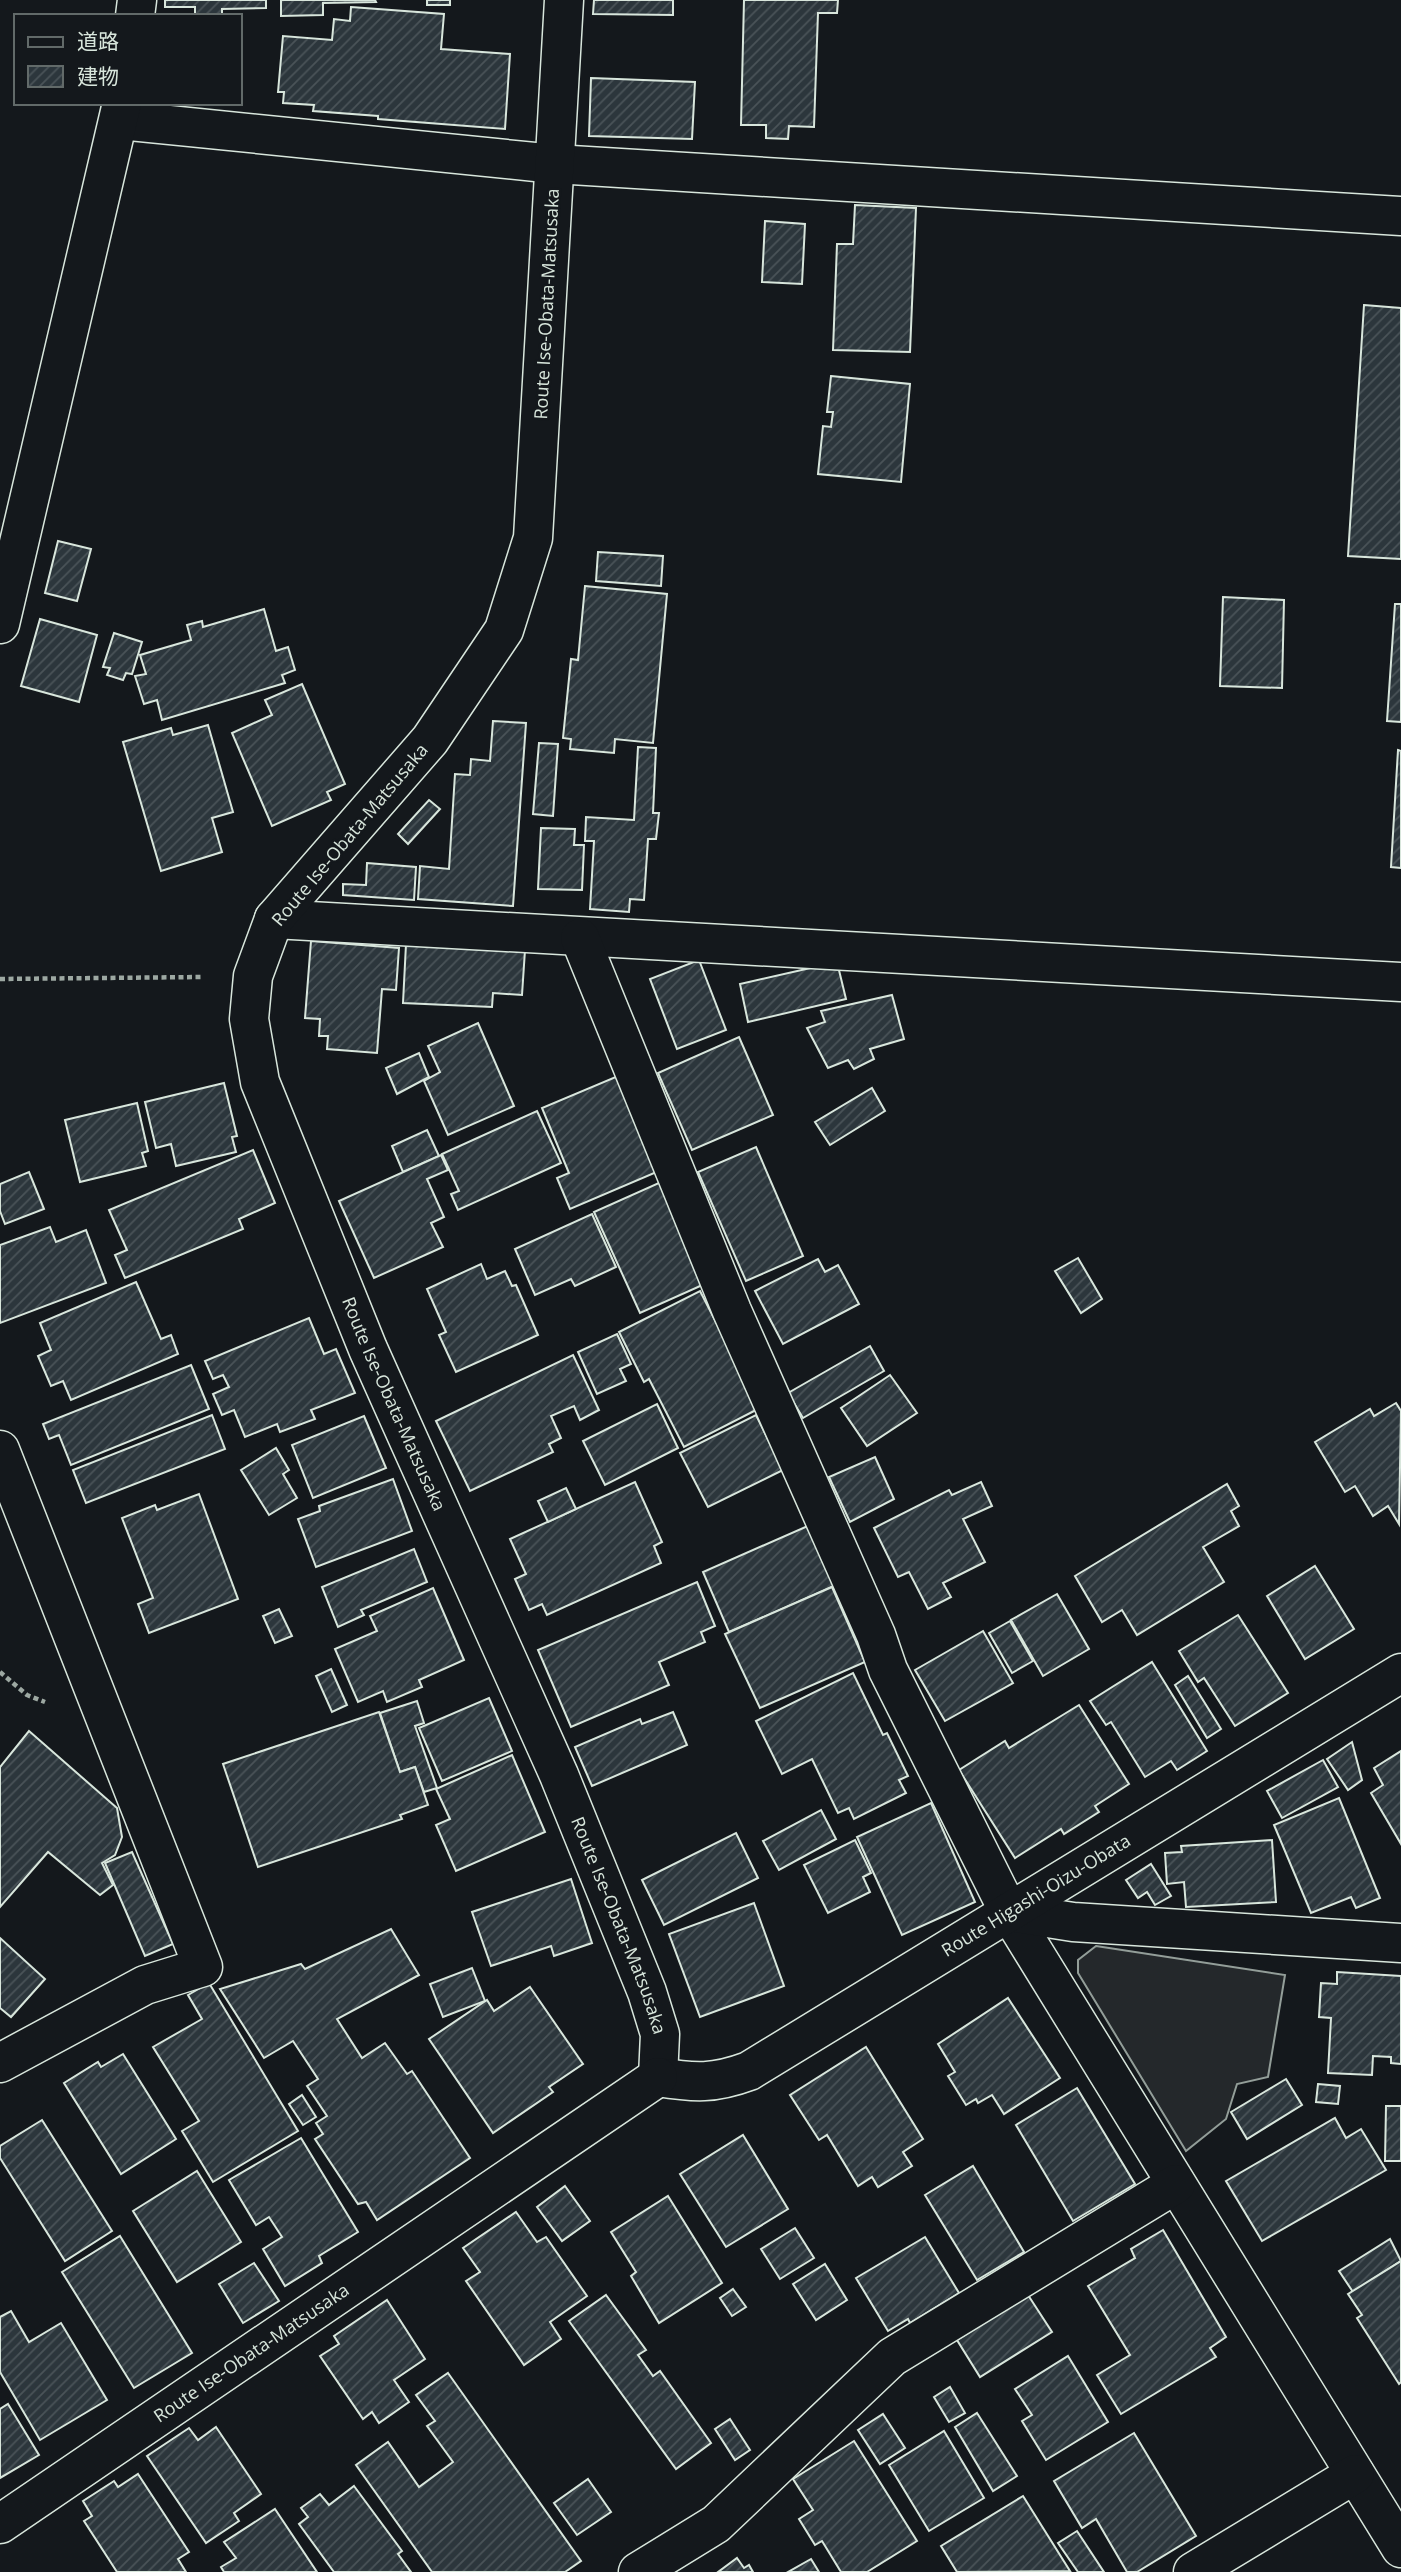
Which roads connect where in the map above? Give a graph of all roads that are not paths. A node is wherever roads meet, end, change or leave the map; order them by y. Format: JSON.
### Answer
{"nodes":[{"id":1,"x":564,"y":0,"type":"edge"},
{"id":2,"x":121,"y":112,"type":"edge"},
{"id":3,"x":555,"y":164,"type":"junction"},
{"id":4,"x":1401,"y":216,"type":"edge"},
{"id":5,"x":0,"y":624,"type":"edge"},
{"id":6,"x":274,"y":919,"type":"junction"},
{"id":7,"x":580,"y":938,"type":"junction"},
{"id":8,"x":1401,"y":982,"type":"edge"},
{"id":9,"x":0,"y":1450,"type":"edge"},
{"id":10,"x":1401,"y":1673,"type":"edge"},
{"id":11,"x":1009,"y":1913,"type":"junction"},
{"id":12,"x":1401,"y":1943,"type":"edge"},
{"id":13,"x":0,"y":2063,"type":"edge"},
{"id":14,"x":658,"y":2077,"type":"junction"},
{"id":15,"x":1177,"y":2184,"type":"junction"},
{"id":16,"x":1355,"y":2474,"type":"junction"},
{"id":17,"x":0,"y":2524,"type":"edge"},
{"id":18,"x":1401,"y":2548,"type":"edge"},
{"id":19,"x":638,"y":2572,"type":"edge"},
{"id":20,"x":1193,"y":2572,"type":"edge"}],
"edges":[{"from":1,"to":3,"type":"street","name":"Route Ise-Obata-Matsusaka"},
{"from":2,"to":3,"type":"street"},
{"from":2,"to":5,"type":"street"},
{"from":3,"to":4,"type":"street"},
{"from":3,"to":6,"type":"street","name":"Route Ise-Obata-Matsusaka"},
{"from":6,"to":7,"type":"street"},
{"from":6,"to":14,"type":"street","name":"Route Ise-Obata-Matsusaka"},
{"from":7,"to":8,"type":"street"},
{"from":7,"to":11,"type":"street"},
{"from":9,"to":13,"type":"street"},
{"from":10,"to":11,"type":"street","name":"Route Higashi-Oizu-Obata"},
{"from":11,"to":12,"type":"street"},
{"from":11,"to":14,"type":"street","name":"Route Higashi-Oizu-Obata"},
{"from":11,"to":15,"type":"street"},
{"from":14,"to":17,"type":"street","name":"Route Ise-Obata-Matsusaka"},
{"from":15,"to":16,"type":"street"},
{"from":15,"to":19,"type":"street"},
{"from":16,"to":18,"type":"street"},
{"from":16,"to":20,"type":"street"}]}
